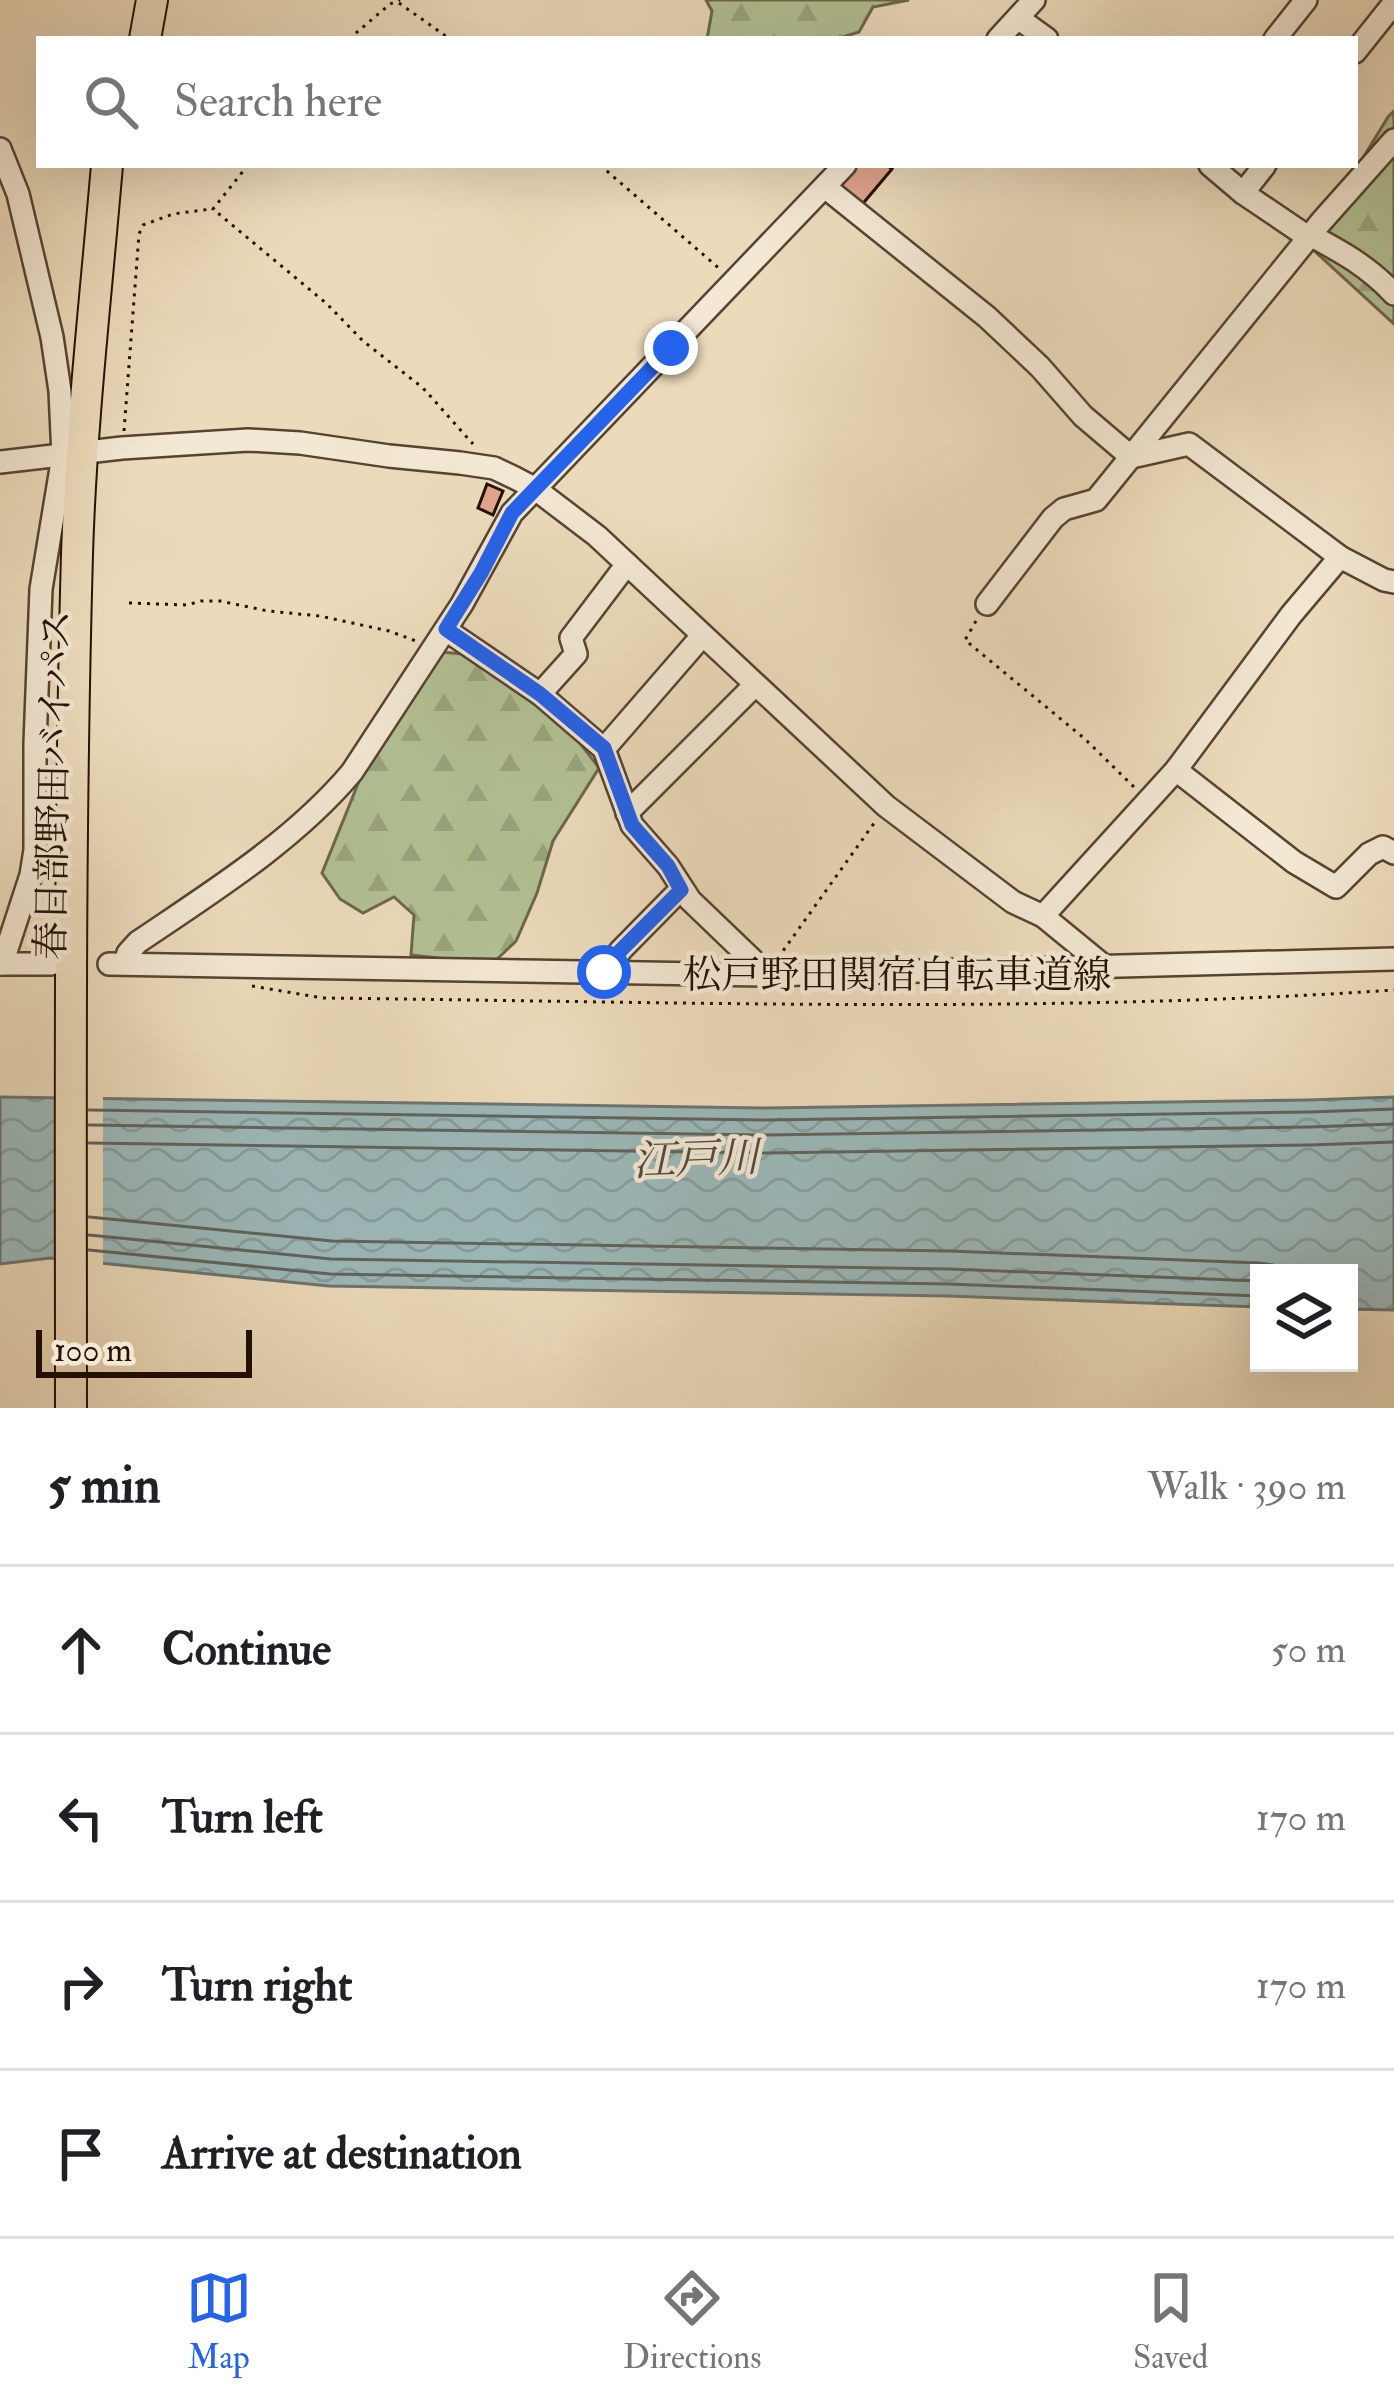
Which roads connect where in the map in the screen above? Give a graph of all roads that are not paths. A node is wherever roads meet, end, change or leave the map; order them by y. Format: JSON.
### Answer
{"nodes":[{"id":1,"x":133,"y":0,"type":"edge"},
{"id":2,"x":152,"y":0,"type":"edge"},
{"id":3,"x":1034,"y":0,"type":"edge"},
{"id":4,"x":1306,"y":0,"type":"edge"},
{"id":5,"x":1394,"y":3,"type":"edge"},
{"id":6,"x":1018,"y":17,"type":"junction"},
{"id":7,"x":127,"y":36,"type":"edge"},
{"id":8,"x":146,"y":36,"type":"edge"},
{"id":9,"x":1001,"y":36,"type":"edge"},
{"id":10,"x":1043,"y":36,"type":"edge"},
{"id":11,"x":1277,"y":36,"type":"edge"},
{"id":12,"x":1358,"y":48,"type":"edge"},
{"id":13,"x":1394,"y":140,"type":"edge"},
{"id":14,"x":0,"y":149,"type":"edge"},
{"id":15,"x":107,"y":168,"type":"edge"},
{"id":16,"x":126,"y":168,"type":"edge"},
{"id":17,"x":842,"y":168,"type":"edge"},
{"id":18,"x":1214,"y":168,"type":"edge"},
{"id":19,"x":1263,"y":168,"type":"edge"},
{"id":20,"x":825,"y":187,"type":"junction"},
{"id":21,"x":1243,"y":193,"type":"junction"},
{"id":22,"x":1309,"y":236,"type":"junction"},
{"id":23,"x":1394,"y":294,"type":"edge"},
{"id":24,"x":93,"y":452,"type":"junction"},
{"id":25,"x":1131,"y":454,"type":"junction"},
{"id":26,"x":0,"y":462,"type":"edge"},
{"id":27,"x":534,"y":488,"type":"junction"},
{"id":28,"x":1340,"y":557,"type":"junction"},
{"id":29,"x":627,"y":565,"type":"junction"},
{"id":30,"x":1394,"y":582,"type":"edge"},
{"id":31,"x":987,"y":604,"type":"road end"},
{"id":32,"x":446,"y":629,"type":"junction"},
{"id":33,"x":702,"y":636,"type":"junction"},
{"id":34,"x":754,"y":686,"type":"junction"},
{"id":35,"x":540,"y":694,"type":"junction"},
{"id":36,"x":604,"y":748,"type":"junction"},
{"id":37,"x":1176,"y":770,"type":"junction"},
{"id":38,"x":627,"y":813,"type":"junction"},
{"id":39,"x":1394,"y":853,"type":"edge"},
{"id":40,"x":681,"y":890,"type":"junction"},
{"id":41,"x":1043,"y":916,"type":"junction"},
{"id":42,"x":1394,"y":959,"type":"edge"},
{"id":43,"x":1,"y":964,"type":"edge"},
{"id":44,"x":51,"y":964,"type":"dead end"},
{"id":45,"x":1104,"y":966,"type":"junction"},
{"id":46,"x":604,"y":972,"type":"junction"},
{"id":47,"x":767,"y":974,"type":"junction"},
{"id":48,"x":80,"y":1011,"type":"junction"},
{"id":49,"x":71,"y":1408,"type":"edge"},
{"id":50,"x":89,"y":1408,"type":"edge"}],
"edges":[{"from":1,"to":7,"type":"highway"},
{"from":2,"to":8,"type":"highway"},
{"from":3,"to":6,"type":"street"},
{"from":4,"to":11,"type":"street"},
{"from":5,"to":12,"type":"street"},
{"from":6,"to":9,"type":"street"},
{"from":6,"to":10,"type":"street"},
{"from":13,"to":22,"type":"street"},
{"from":14,"to":24,"type":"street"},
{"from":15,"to":24,"type":"highway","name":"春日部野田バイパス"},
{"from":16,"to":24,"type":"highway","name":"春日部野田バイパス"},
{"from":17,"to":20,"type":"street"},
{"from":18,"to":21,"type":"street"},
{"from":19,"to":21,"type":"street"},
{"from":20,"to":25,"type":"street"},
{"from":20,"to":27,"type":"street"},
{"from":21,"to":22,"type":"street"},
{"from":22,"to":23,"type":"street"},
{"from":22,"to":25,"type":"street"},
{"from":24,"to":26,"type":"street"},
{"from":24,"to":27,"type":"street"},
{"from":24,"to":43,"type":"street"},
{"from":24,"to":48,"type":"highway","name":"春日部野田バイパス"},
{"from":25,"to":28,"type":"street"},
{"from":25,"to":31,"type":"street"},
{"from":27,"to":29,"type":"street"},
{"from":27,"to":32,"type":"street"},
{"from":28,"to":30,"type":"street"},
{"from":28,"to":37,"type":"street"},
{"from":29,"to":33,"type":"street"},
{"from":29,"to":35,"type":"street"},
{"from":32,"to":35,"type":"street"},
{"from":32,"to":46,"type":"street"},
{"from":33,"to":34,"type":"street"},
{"from":33,"to":36,"type":"street"},
{"from":34,"to":38,"type":"street"},
{"from":34,"to":41,"type":"street"},
{"from":35,"to":36,"type":"street"},
{"from":36,"to":38,"type":"street"},
{"from":37,"to":39,"type":"street"},
{"from":37,"to":41,"type":"street"},
{"from":38,"to":40,"type":"street"},
{"from":40,"to":46,"type":"street"},
{"from":40,"to":47,"type":"street"},
{"from":41,"to":45,"type":"street"},
{"from":42,"to":45,"type":"street"},
{"from":43,"to":44,"type":"street"},
{"from":45,"to":47,"type":"street"},
{"from":46,"to":47,"type":"street"},
{"from":48,"to":49,"type":"highway","name":"春日部野田バイパス"},
{"from":48,"to":50,"type":"highway","name":"春日部野田バイパス"}]}
